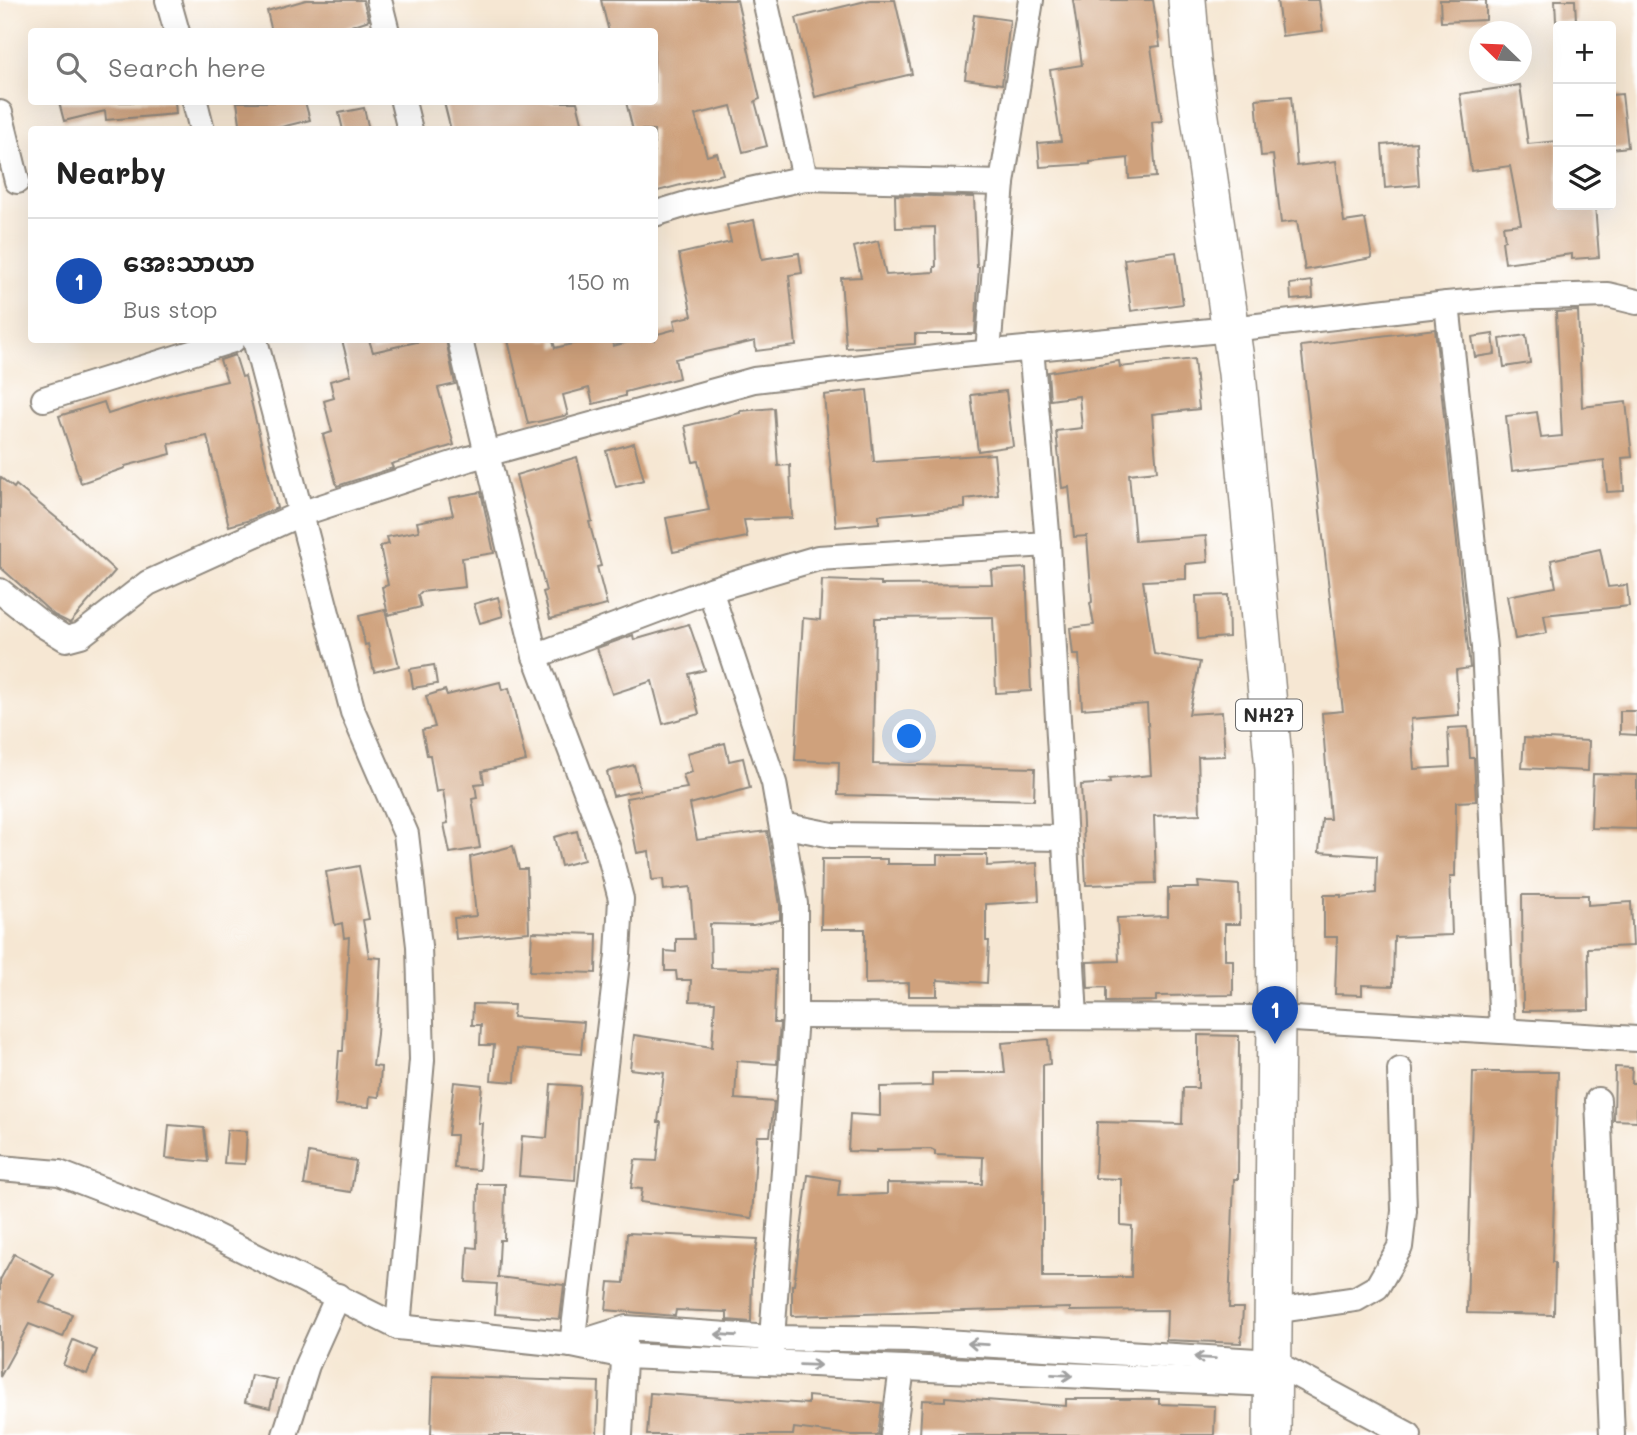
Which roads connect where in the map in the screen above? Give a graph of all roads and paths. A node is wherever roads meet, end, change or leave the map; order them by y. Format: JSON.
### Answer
{"nodes":[{"id":1,"x":169,"y":0,"type":"edge"},
{"id":2,"x":379,"y":0,"type":"edge"},
{"id":3,"x":765,"y":0,"type":"edge"},
{"id":4,"x":1031,"y":0,"type":"edge"},
{"id":5,"x":1187,"y":0,"type":"edge"},
{"id":6,"x":176,"y":28,"type":"edge"},
{"id":7,"x":386,"y":28,"type":"edge"},
{"id":8,"x":196,"y":105,"type":"edge"},
{"id":9,"x":404,"y":105,"type":"edge"},
{"id":10,"x":0,"y":113,"type":"edge"},
{"id":11,"x":201,"y":126,"type":"edge"},
{"id":12,"x":409,"y":126,"type":"edge"},
{"id":13,"x":805,"y":178,"type":"junction"},
{"id":14,"x":16,"y":181,"type":"edge"},
{"id":15,"x":1002,"y":183,"type":"junction"},
{"id":16,"x":658,"y":213,"type":"edge"},
{"id":17,"x":1447,"y":304,"type":"junction"},
{"id":18,"x":1636,"y":307,"type":"edge"},
{"id":19,"x":1231,"y":329,"type":"junction"},
{"id":20,"x":223,"y":343,"type":"edge"},
{"id":21,"x":257,"y":343,"type":"edge"},
{"id":22,"x":461,"y":343,"type":"edge"},
{"id":23,"x":1031,"y":348,"type":"junction"},
{"id":24,"x":988,"y":352,"type":"junction"},
{"id":25,"x":44,"y":399,"type":"dead end"},
{"id":26,"x":487,"y":454,"type":"junction"},
{"id":27,"x":300,"y":514,"type":"junction"},
{"id":28,"x":1048,"y":544,"type":"junction"},
{"id":29,"x":710,"y":590,"type":"junction"},
{"id":30,"x":0,"y":591,"type":"edge"},
{"id":31,"x":535,"y":656,"type":"junction"},
{"id":32,"x":782,"y":825,"type":"junction"},
{"id":33,"x":1065,"y":838,"type":"junction"},
{"id":34,"x":795,"y":1016,"type":"junction"},
{"id":35,"x":1075,"y":1017,"type":"junction"},
{"id":36,"x":1276,"y":1018,"type":"junction"},
{"id":37,"x":1502,"y":1030,"type":"junction"},
{"id":38,"x":1637,"y":1039,"type":"edge"},
{"id":39,"x":1400,"y":1070,"type":"dead end"},
{"id":40,"x":1598,"y":1100,"type":"dead end"},
{"id":41,"x":0,"y":1168,"type":"edge"},
{"id":42,"x":338,"y":1296,"type":"junction"},
{"id":43,"x":1273,"y":1311,"type":"junction"},
{"id":44,"x":398,"y":1327,"type":"junction"},
{"id":45,"x":626,"y":1328,"type":"junction"},
{"id":46,"x":771,"y":1338,"type":"junction"},
{"id":47,"x":572,"y":1345,"type":"junction"},
{"id":48,"x":625,"y":1356,"type":"junction"},
{"id":49,"x":771,"y":1364,"type":"junction"},
{"id":50,"x":902,"y":1368,"type":"junction"},
{"id":51,"x":1273,"y":1373,"type":"junction"},
{"id":52,"x":285,"y":1435,"type":"edge"},
{"id":53,"x":620,"y":1435,"type":"edge"},
{"id":54,"x":893,"y":1435,"type":"edge"},
{"id":55,"x":1272,"y":1435,"type":"edge"},
{"id":56,"x":1409,"y":1435,"type":"edge"},
{"id":57,"x":1612,"y":1435,"type":"edge"}],
"edges":[{"from":1,"to":6,"type":"street"},
{"from":2,"to":7,"type":"street"},
{"from":3,"to":13,"type":"street"},
{"from":4,"to":15,"type":"street"},
{"from":5,"to":19,"type":"highway","number":"NH27"},
{"from":8,"to":11,"type":"street"},
{"from":9,"to":12,"type":"street"},
{"from":10,"to":14,"type":"street"},
{"from":13,"to":15,"type":"street"},
{"from":13,"to":16,"type":"street"},
{"from":15,"to":24,"type":"street"},
{"from":17,"to":18,"type":"street"},
{"from":17,"to":19,"type":"street"},
{"from":17,"to":37,"type":"street"},
{"from":19,"to":23,"type":"street"},
{"from":19,"to":36,"type":"highway","number":"NH27"},
{"from":20,"to":25,"type":"street"},
{"from":21,"to":27,"type":"street"},
{"from":22,"to":26,"type":"street"},
{"from":23,"to":24,"type":"street"},
{"from":23,"to":28,"type":"street"},
{"from":24,"to":26,"type":"street"},
{"from":26,"to":27,"type":"street"},
{"from":26,"to":31,"type":"street"},
{"from":27,"to":30,"type":"street"},
{"from":27,"to":44,"type":"street"},
{"from":28,"to":29,"type":"street"},
{"from":28,"to":33,"type":"street"},
{"from":29,"to":31,"type":"street"},
{"from":29,"to":32,"type":"street"},
{"from":31,"to":47,"type":"street"},
{"from":32,"to":33,"type":"street"},
{"from":32,"to":34,"type":"street"},
{"from":33,"to":35,"type":"street"},
{"from":34,"to":35,"type":"street"},
{"from":34,"to":46,"type":"street"},
{"from":35,"to":36,"type":"street"},
{"from":36,"to":37,"type":"street"},
{"from":36,"to":43,"type":"highway","number":"NH27"},
{"from":37,"to":38,"type":"street"},
{"from":39,"to":43,"type":"street"},
{"from":40,"to":57,"type":"street"},
{"from":41,"to":42,"type":"street"},
{"from":42,"to":44,"type":"street"},
{"from":42,"to":52,"type":"street"},
{"from":43,"to":51,"type":"highway","number":"NH27"},
{"from":44,"to":47,"type":"street"},
{"from":46,"to":45,"type":"street","one_way":true},
{"from":45,"to":47,"type":"street"},
{"from":45,"to":48,"type":"street"},
{"from":46,"to":49,"type":"street"},
{"from":51,"to":46,"type":"street","one_way":true},
{"from":47,"to":48,"type":"street"},
{"from":48,"to":49,"type":"street"},
{"from":48,"to":53,"type":"street"},
{"from":49,"to":50,"type":"street","one_way":true},
{"from":50,"to":51,"type":"street","one_way":true},
{"from":50,"to":54,"type":"street"},
{"from":51,"to":55,"type":"highway","number":"NH27"},
{"from":51,"to":56,"type":"street"}]}
